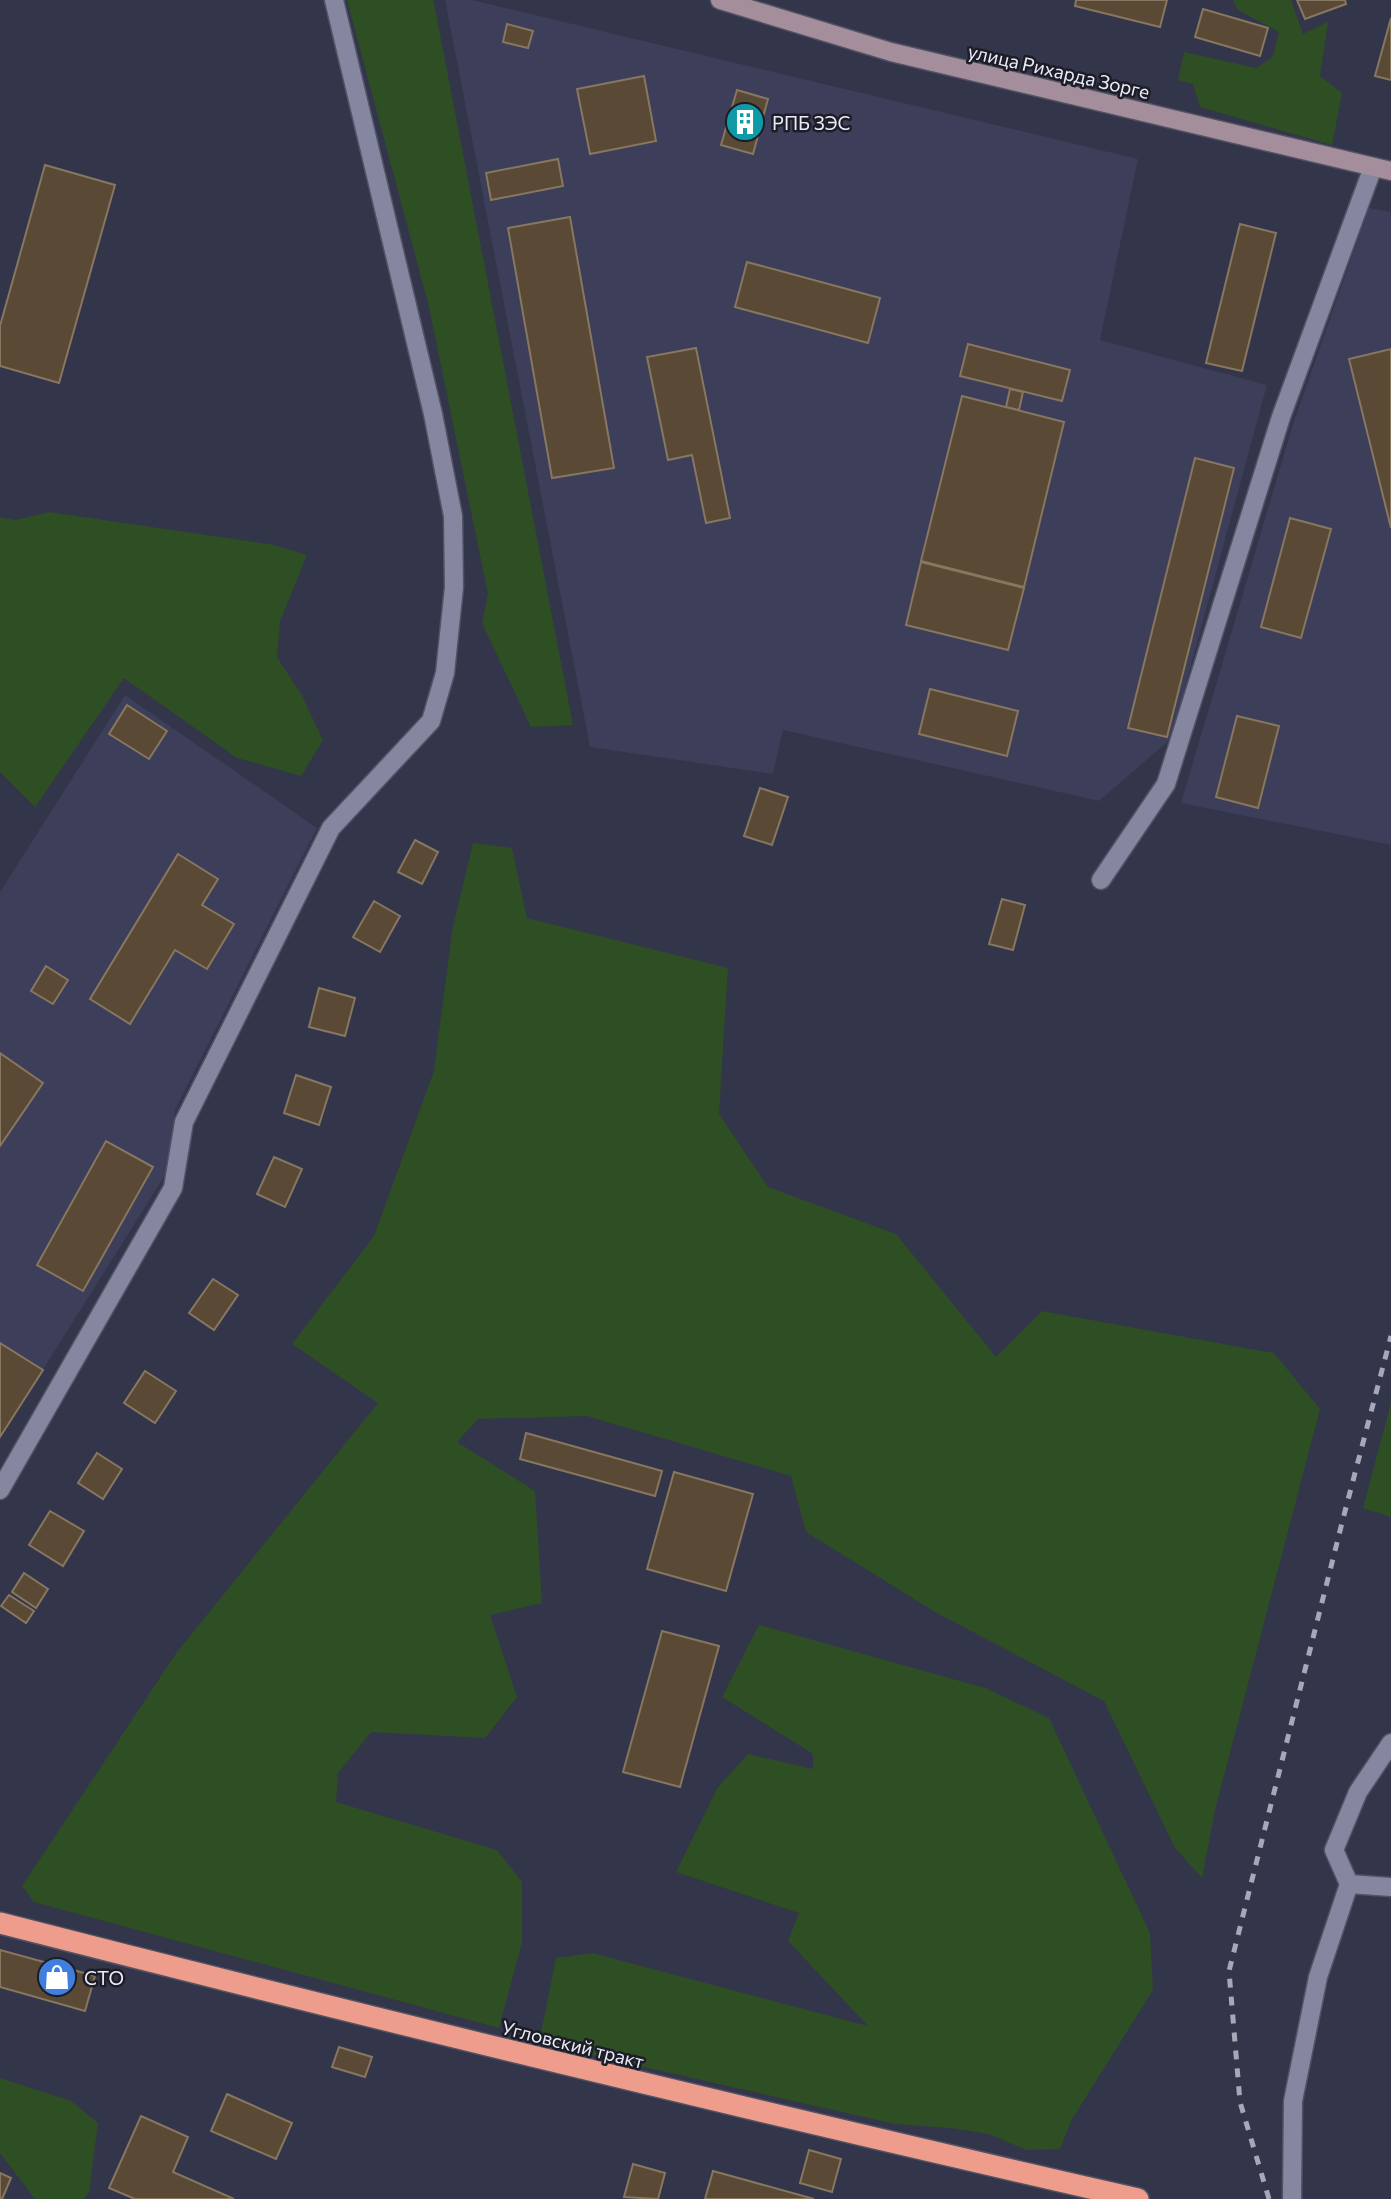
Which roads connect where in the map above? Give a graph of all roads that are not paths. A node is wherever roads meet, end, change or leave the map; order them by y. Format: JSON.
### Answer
{"nodes":[{"id":1,"x":334,"y":0,"type":"edge"},
{"id":2,"x":719,"y":0,"type":"edge"},
{"id":3,"x":1373,"y":167,"type":"junction"},
{"id":4,"x":1391,"y":171,"type":"edge"},
{"id":5,"x":1101,"y":880,"type":"dead end"},
{"id":6,"x":0,"y":1490,"type":"edge"},
{"id":7,"x":1391,"y":1743,"type":"edge"},
{"id":8,"x":1349,"y":1884,"type":"junction"},
{"id":9,"x":1391,"y":1887,"type":"edge"},
{"id":10,"x":0,"y":1923,"type":"edge"},
{"id":11,"x":1138,"y":2199,"type":"edge"},
{"id":12,"x":1292,"y":2199,"type":"edge"}],
"edges":[{"from":1,"to":6,"type":"street"},
{"from":2,"to":3,"type":"main road","name":"улица Рихарда Зорге"},
{"from":3,"to":4,"type":"main road","name":"улица Рихарда Зорге"},
{"from":3,"to":5,"type":"street"},
{"from":7,"to":8,"type":"street"},
{"from":8,"to":9,"type":"street"},
{"from":8,"to":12,"type":"street"},
{"from":10,"to":11,"type":"highway","name":"Угловский тракт"}]}
